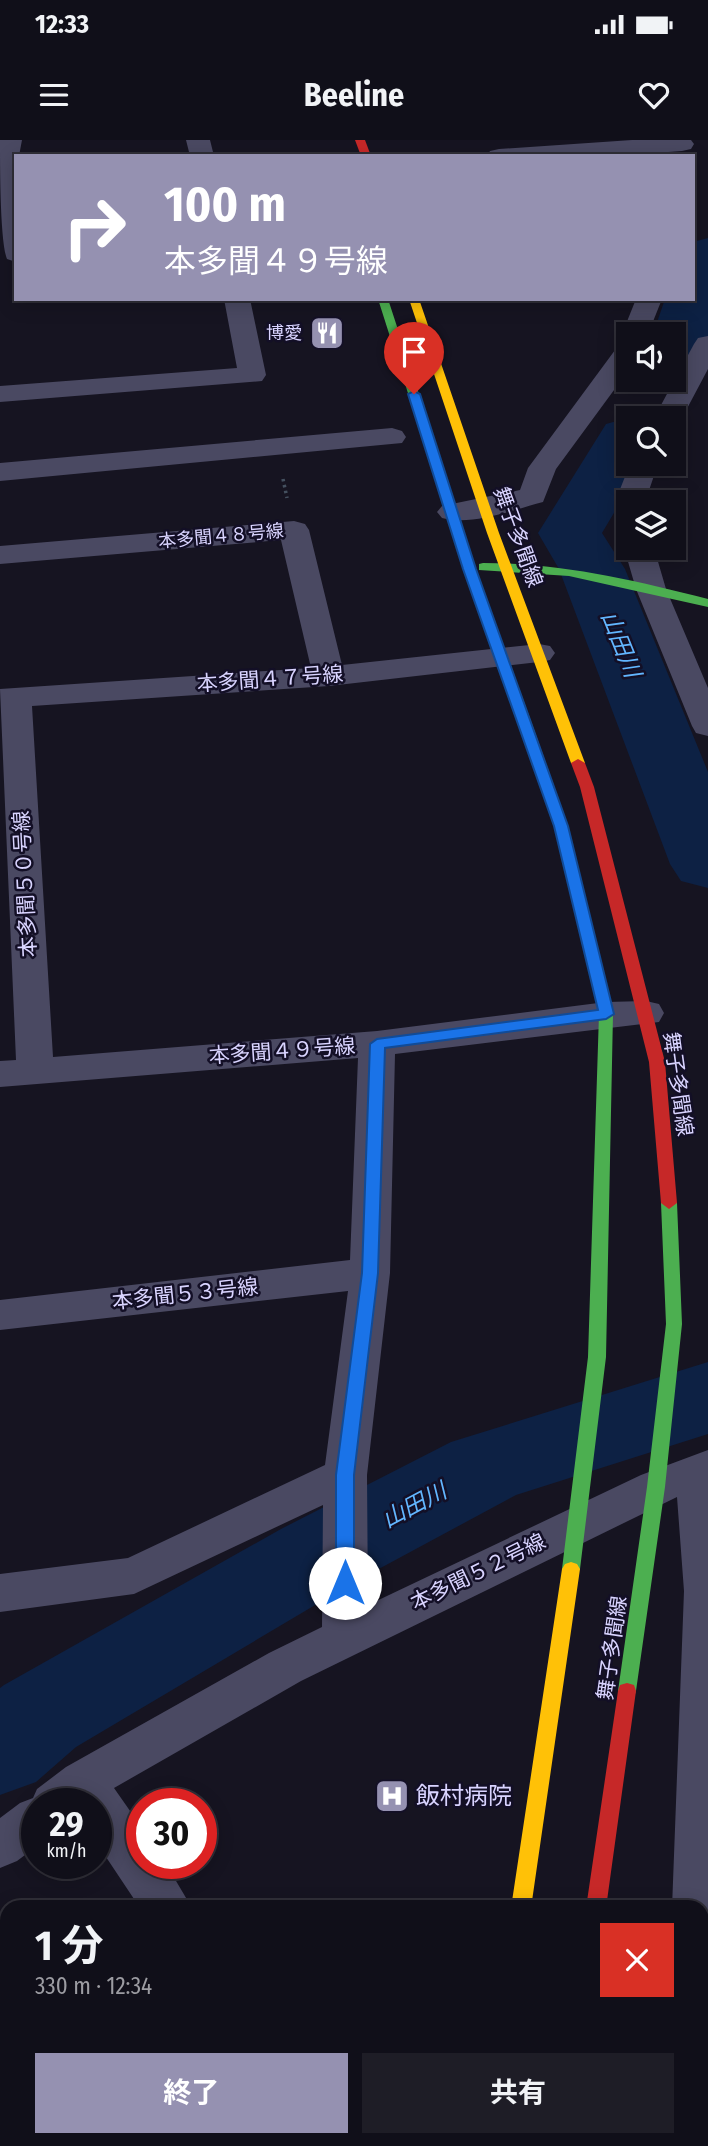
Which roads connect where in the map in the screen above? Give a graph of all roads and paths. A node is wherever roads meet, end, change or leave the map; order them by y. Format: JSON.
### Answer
{"nodes":[{"id":1,"x":10,"y":140,"type":"edge"},
{"id":2,"x":682,"y":147,"type":"edge"},
{"id":3,"x":540,"y":154,"type":"edge"},
{"id":4,"x":13,"y":270,"type":"edge"},
{"id":5,"x":237,"y":301,"type":"edge"},
{"id":6,"x":384,"y":301,"type":"edge"},
{"id":7,"x":415,"y":301,"type":"edge"},
{"id":8,"x":648,"y":301,"type":"edge"},
{"id":9,"x":640,"y":322,"type":"edge"},
{"id":10,"x":708,"y":344,"type":"edge"},
{"id":11,"x":616,"y":368,"type":"edge"},
{"id":12,"x":0,"y":394,"type":"edge"},
{"id":13,"x":674,"y":406,"type":"edge"},
{"id":14,"x":392,"y":437,"type":"dead end"},
{"id":15,"x":0,"y":472,"type":"edge"},
{"id":16,"x":485,"y":508,"type":"junction"},
{"id":17,"x":452,"y":512,"type":"junction"},
{"id":18,"x":0,"y":555,"type":"edge"},
{"id":19,"x":643,"y":560,"type":"edge"},
{"id":20,"x":504,"y":565,"type":"junction"},
{"id":21,"x":470,"y":569,"type":"junction"},
{"id":22,"x":651,"y":589,"type":"junction"},
{"id":23,"x":708,"y":603,"type":"edge"},
{"id":24,"x":539,"y":653,"type":"junction"},
{"id":25,"x":503,"y":658,"type":"junction"},
{"id":26,"x":329,"y":676,"type":"junction"},
{"id":27,"x":7,"y":698,"type":"edge"},
{"id":28,"x":708,"y":726,"type":"edge"},
{"id":29,"x":12,"y":877,"type":"edge"},
{"id":30,"x":646,"y":1013,"type":"junction"},
{"id":31,"x":606,"y":1014,"type":"junction"},
{"id":32,"x":377,"y":1044,"type":"junction"},
{"id":33,"x":17,"y":1072,"type":"edge"},
{"id":34,"x":370,"y":1273,"type":"junction"},
{"id":35,"x":0,"y":1315,"type":"edge"},
{"id":36,"x":345,"y":1475,"type":"junction"},
{"id":37,"x":687,"y":1475,"type":"edge"},
{"id":38,"x":578,"y":1523,"type":"junction"},
{"id":39,"x":0,"y":1593,"type":"edge"},
{"id":40,"x":345,"y":1637,"type":"junction"},
{"id":41,"x":77,"y":1788,"type":"edge"},
{"id":42,"x":21,"y":1830,"type":"edge"},
{"id":43,"x":112,"y":1844,"type":"edge"},
{"id":44,"x":0,"y":1846,"type":"edge"},
{"id":45,"x":160,"y":1900,"type":"edge"},
{"id":46,"x":522,"y":1900,"type":"edge"},
{"id":47,"x":598,"y":1900,"type":"edge"},
{"id":48,"x":697,"y":1900,"type":"edge"}],
"edges":[{"from":1,"to":4,"type":"street"},
{"from":2,"to":3,"type":"street"},
{"from":5,"to":12,"type":"street"},
{"from":6,"to":17,"type":"street"},
{"from":7,"to":16,"type":"street","name":"舞子多聞線"},
{"from":8,"to":9,"type":"street"},
{"from":10,"to":13,"type":"street"},
{"from":11,"to":16,"type":"street"},
{"from":14,"to":15,"type":"street"},
{"from":16,"to":17,"type":"street"},
{"from":16,"to":20,"type":"street","name":"舞子多聞線"},
{"from":17,"to":21,"type":"street"},
{"from":18,"to":26,"type":"street","name":"本多聞４８号線"},
{"from":19,"to":22,"type":"street"},
{"from":20,"to":21,"type":"street"},
{"from":20,"to":22,"type":"street"},
{"from":20,"to":24,"type":"street","name":"舞子多聞線"},
{"from":21,"to":25,"type":"street"},
{"from":22,"to":23,"type":"street"},
{"from":22,"to":28,"type":"street"},
{"from":24,"to":25,"type":"street","name":"本多聞４７号線"},
{"from":24,"to":30,"type":"street","name":"舞子多聞線"},
{"from":25,"to":26,"type":"street","name":"本多聞４７号線"},
{"from":25,"to":31,"type":"street"},
{"from":26,"to":27,"type":"street","name":"本多聞４７号線"},
{"from":27,"to":29,"type":"street","name":"本多聞５０号線"},
{"from":29,"to":33,"type":"street","name":"本多聞５０号線"},
{"from":30,"to":31,"type":"street","name":"本多聞４９号線"},
{"from":30,"to":37,"type":"street","name":"舞子多聞線"},
{"from":31,"to":32,"type":"street","name":"本多聞４９号線"},
{"from":31,"to":38,"type":"street"},
{"from":32,"to":33,"type":"street","name":"本多聞４９号線"},
{"from":32,"to":34,"type":"street"},
{"from":34,"to":35,"type":"street","name":"本多聞５３号線"},
{"from":34,"to":36,"type":"street"},
{"from":36,"to":39,"type":"street"},
{"from":36,"to":40,"type":"street"},
{"from":37,"to":38,"type":"street","name":"本多聞５２号線"},
{"from":37,"to":47,"type":"street","name":"舞子多聞線"},
{"from":37,"to":48,"type":"street"},
{"from":38,"to":40,"type":"street","name":"本多聞５２号線"},
{"from":38,"to":46,"type":"street"},
{"from":40,"to":41,"type":"street","name":"本多聞５２号線"},
{"from":42,"to":44,"type":"street"},
{"from":43,"to":45,"type":"street"}]}
